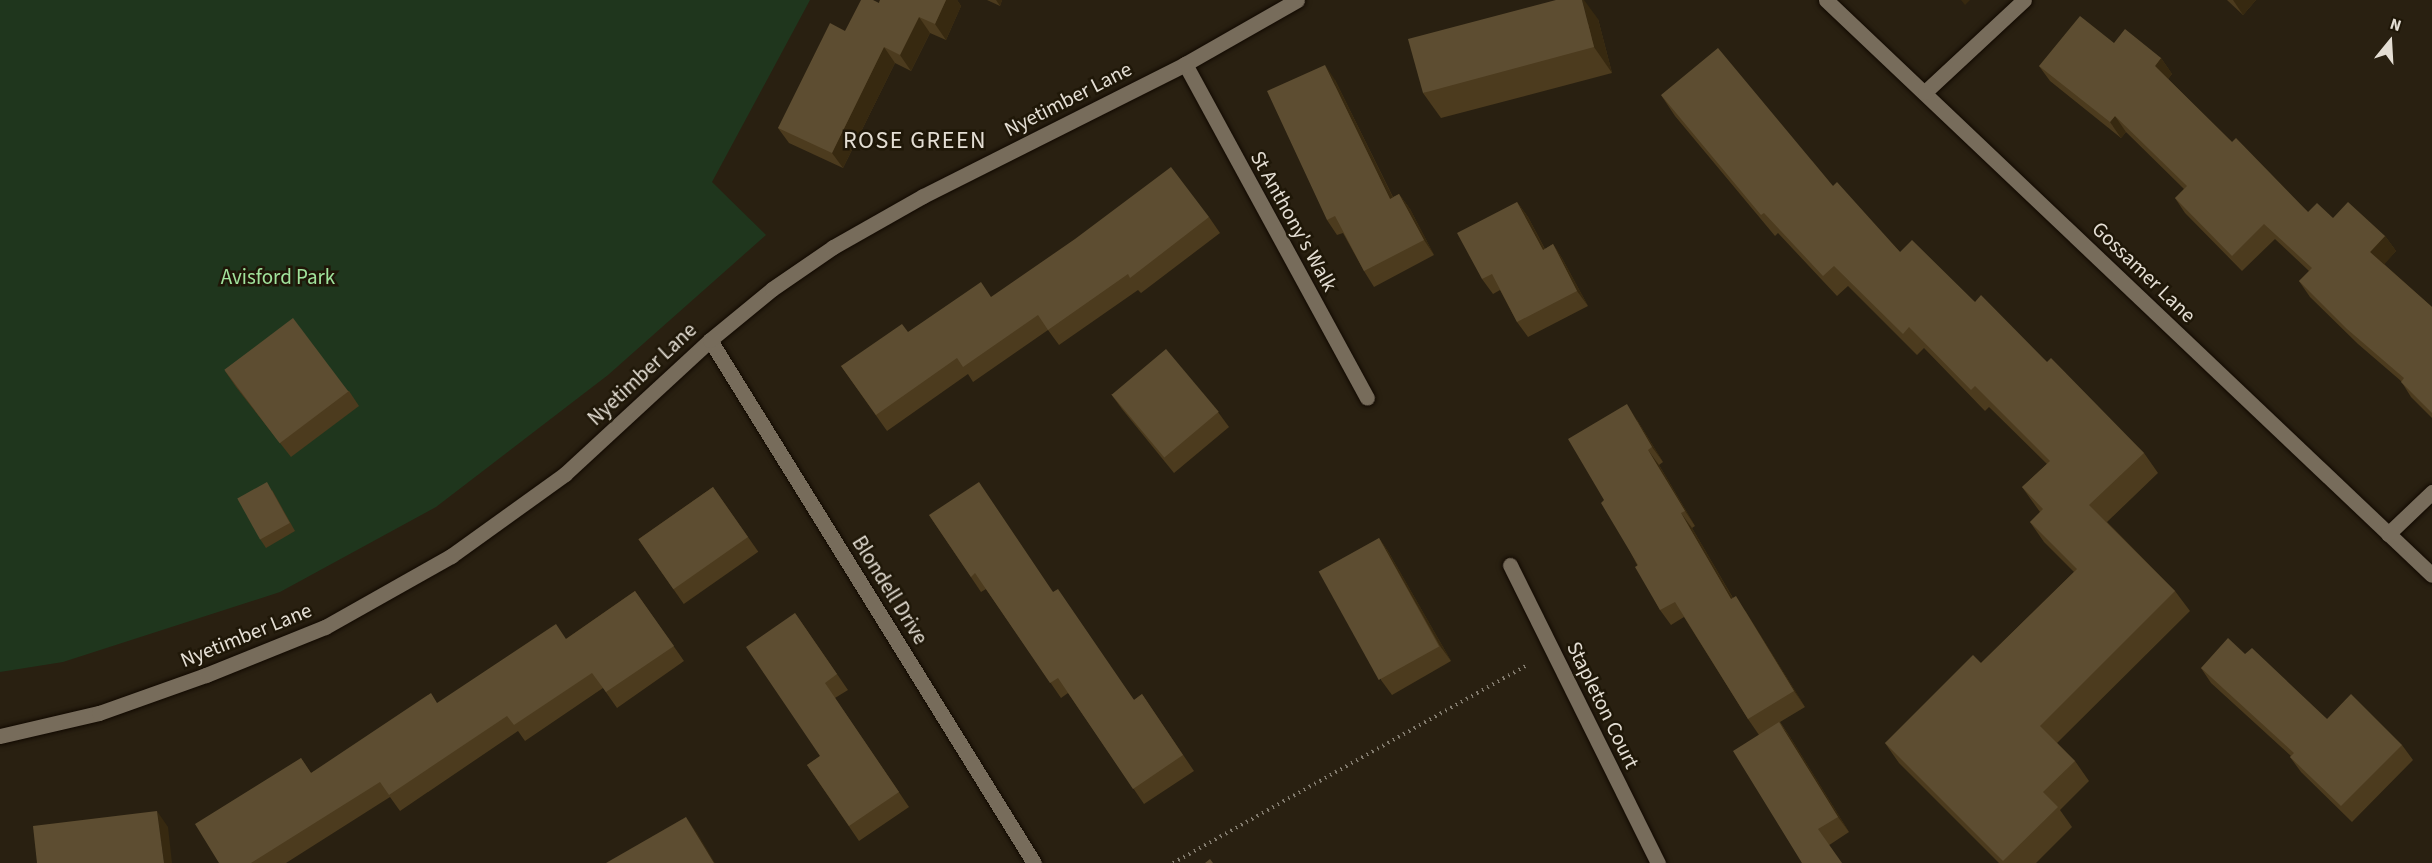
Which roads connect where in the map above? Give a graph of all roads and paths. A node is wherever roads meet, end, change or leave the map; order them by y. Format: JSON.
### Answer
{"nodes":[{"id":1,"x":1297,"y":0,"type":"edge"},
{"id":2,"x":1826,"y":0,"type":"edge"},
{"id":3,"x":2024,"y":0,"type":"edge"},
{"id":4,"x":1185,"y":64,"type":"junction"},
{"id":5,"x":1925,"y":92,"type":"junction"},
{"id":6,"x":710,"y":339,"type":"junction"},
{"id":7,"x":1366,"y":398,"type":"dead end"},
{"id":8,"x":2432,"y":492,"type":"edge"},
{"id":9,"x":2388,"y":534,"type":"junction"},
{"id":10,"x":1510,"y":566,"type":"dead end"},
{"id":11,"x":2432,"y":574,"type":"edge"},
{"id":12,"x":1553,"y":652,"type":"junction"},
{"id":13,"x":0,"y":736,"type":"edge"},
{"id":14,"x":1030,"y":862,"type":"edge"},
{"id":15,"x":1173,"y":863,"type":"edge"},
{"id":16,"x":1658,"y":863,"type":"edge"}],
"edges":[{"from":1,"to":4,"type":"street","name":"Nyetimber Lane"},
{"from":2,"to":5,"type":"street","name":"Gossamer Lane"},
{"from":3,"to":5,"type":"street"},
{"from":4,"to":6,"type":"street","name":"Nyetimber Lane"},
{"from":4,"to":7,"type":"street","name":"St Anthony's Walk"},
{"from":5,"to":9,"type":"street","name":"Gossamer Lane"},
{"from":6,"to":13,"type":"street","name":"Nyetimber Lane"},
{"from":6,"to":14,"type":"street","name":"Blondell Drive"},
{"from":8,"to":9,"type":"street"},
{"from":9,"to":11,"type":"street","name":"Gossamer Lane"},
{"from":10,"to":12,"type":"street","name":"Stapleton Court"},
{"from":12,"to":15,"type":"path"},
{"from":12,"to":16,"type":"street","name":"Stapleton Court"}]}
